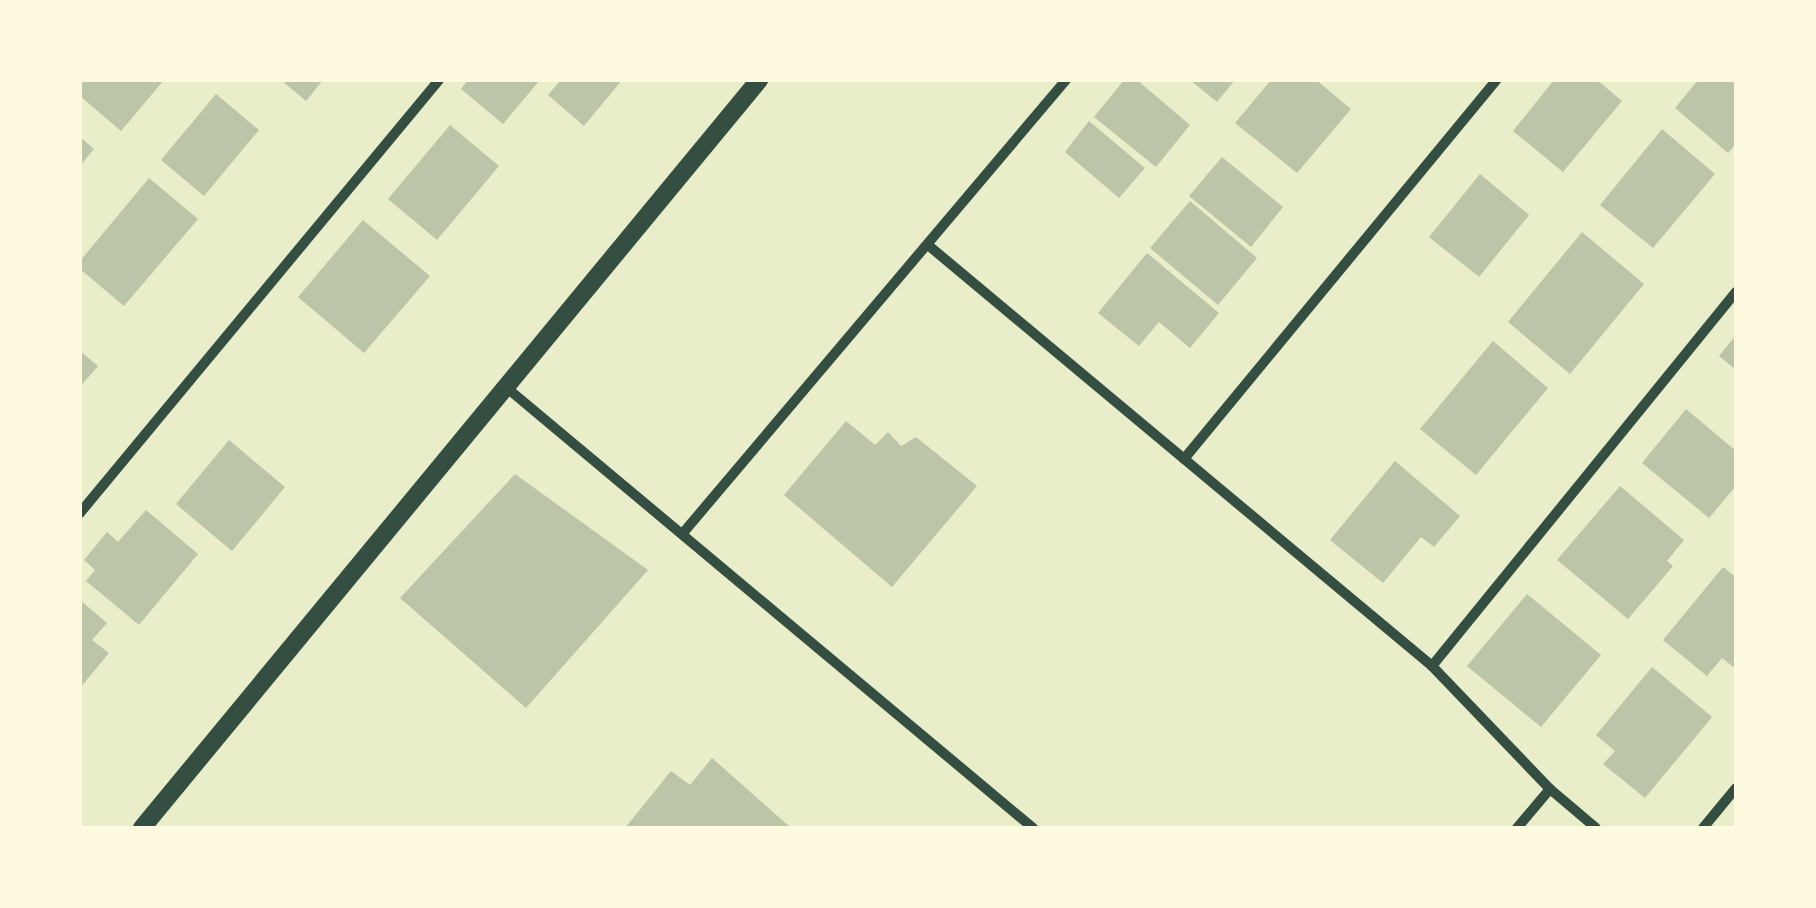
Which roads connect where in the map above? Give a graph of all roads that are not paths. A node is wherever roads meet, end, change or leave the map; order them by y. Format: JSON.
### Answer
{"nodes":[{"id":1,"x":439,"y":80,"type":"edge"},
{"id":2,"x":759,"y":80,"type":"edge"},
{"id":3,"x":1066,"y":80,"type":"edge"},
{"id":4,"x":1496,"y":80,"type":"edge"},
{"id":5,"x":928,"y":245,"type":"junction"},
{"id":6,"x":1736,"y":292,"type":"edge"},
{"id":7,"x":507,"y":388,"type":"junction"},
{"id":8,"x":1184,"y":459,"type":"junction"},
{"id":9,"x":80,"y":513,"type":"edge"},
{"id":10,"x":682,"y":533,"type":"junction"},
{"id":11,"x":1432,"y":666,"type":"junction"},
{"id":12,"x":1736,"y":788,"type":"edge"},
{"id":13,"x":1550,"y":789,"type":"junction"},
{"id":14,"x":142,"y":828,"type":"edge"},
{"id":15,"x":1033,"y":828,"type":"edge"},
{"id":16,"x":1517,"y":828,"type":"edge"},
{"id":17,"x":1596,"y":828,"type":"edge"},
{"id":18,"x":1703,"y":828,"type":"edge"}],
"edges":[{"from":1,"to":9,"type":"street"},
{"from":2,"to":7,"type":"street"},
{"from":3,"to":5,"type":"street"},
{"from":4,"to":8,"type":"street"},
{"from":5,"to":8,"type":"street"},
{"from":5,"to":10,"type":"street"},
{"from":6,"to":11,"type":"street"},
{"from":7,"to":10,"type":"street"},
{"from":7,"to":14,"type":"street"},
{"from":8,"to":11,"type":"street"},
{"from":10,"to":15,"type":"street"},
{"from":11,"to":13,"type":"street"},
{"from":12,"to":18,"type":"street"},
{"from":13,"to":16,"type":"street"},
{"from":13,"to":17,"type":"street"}]}
